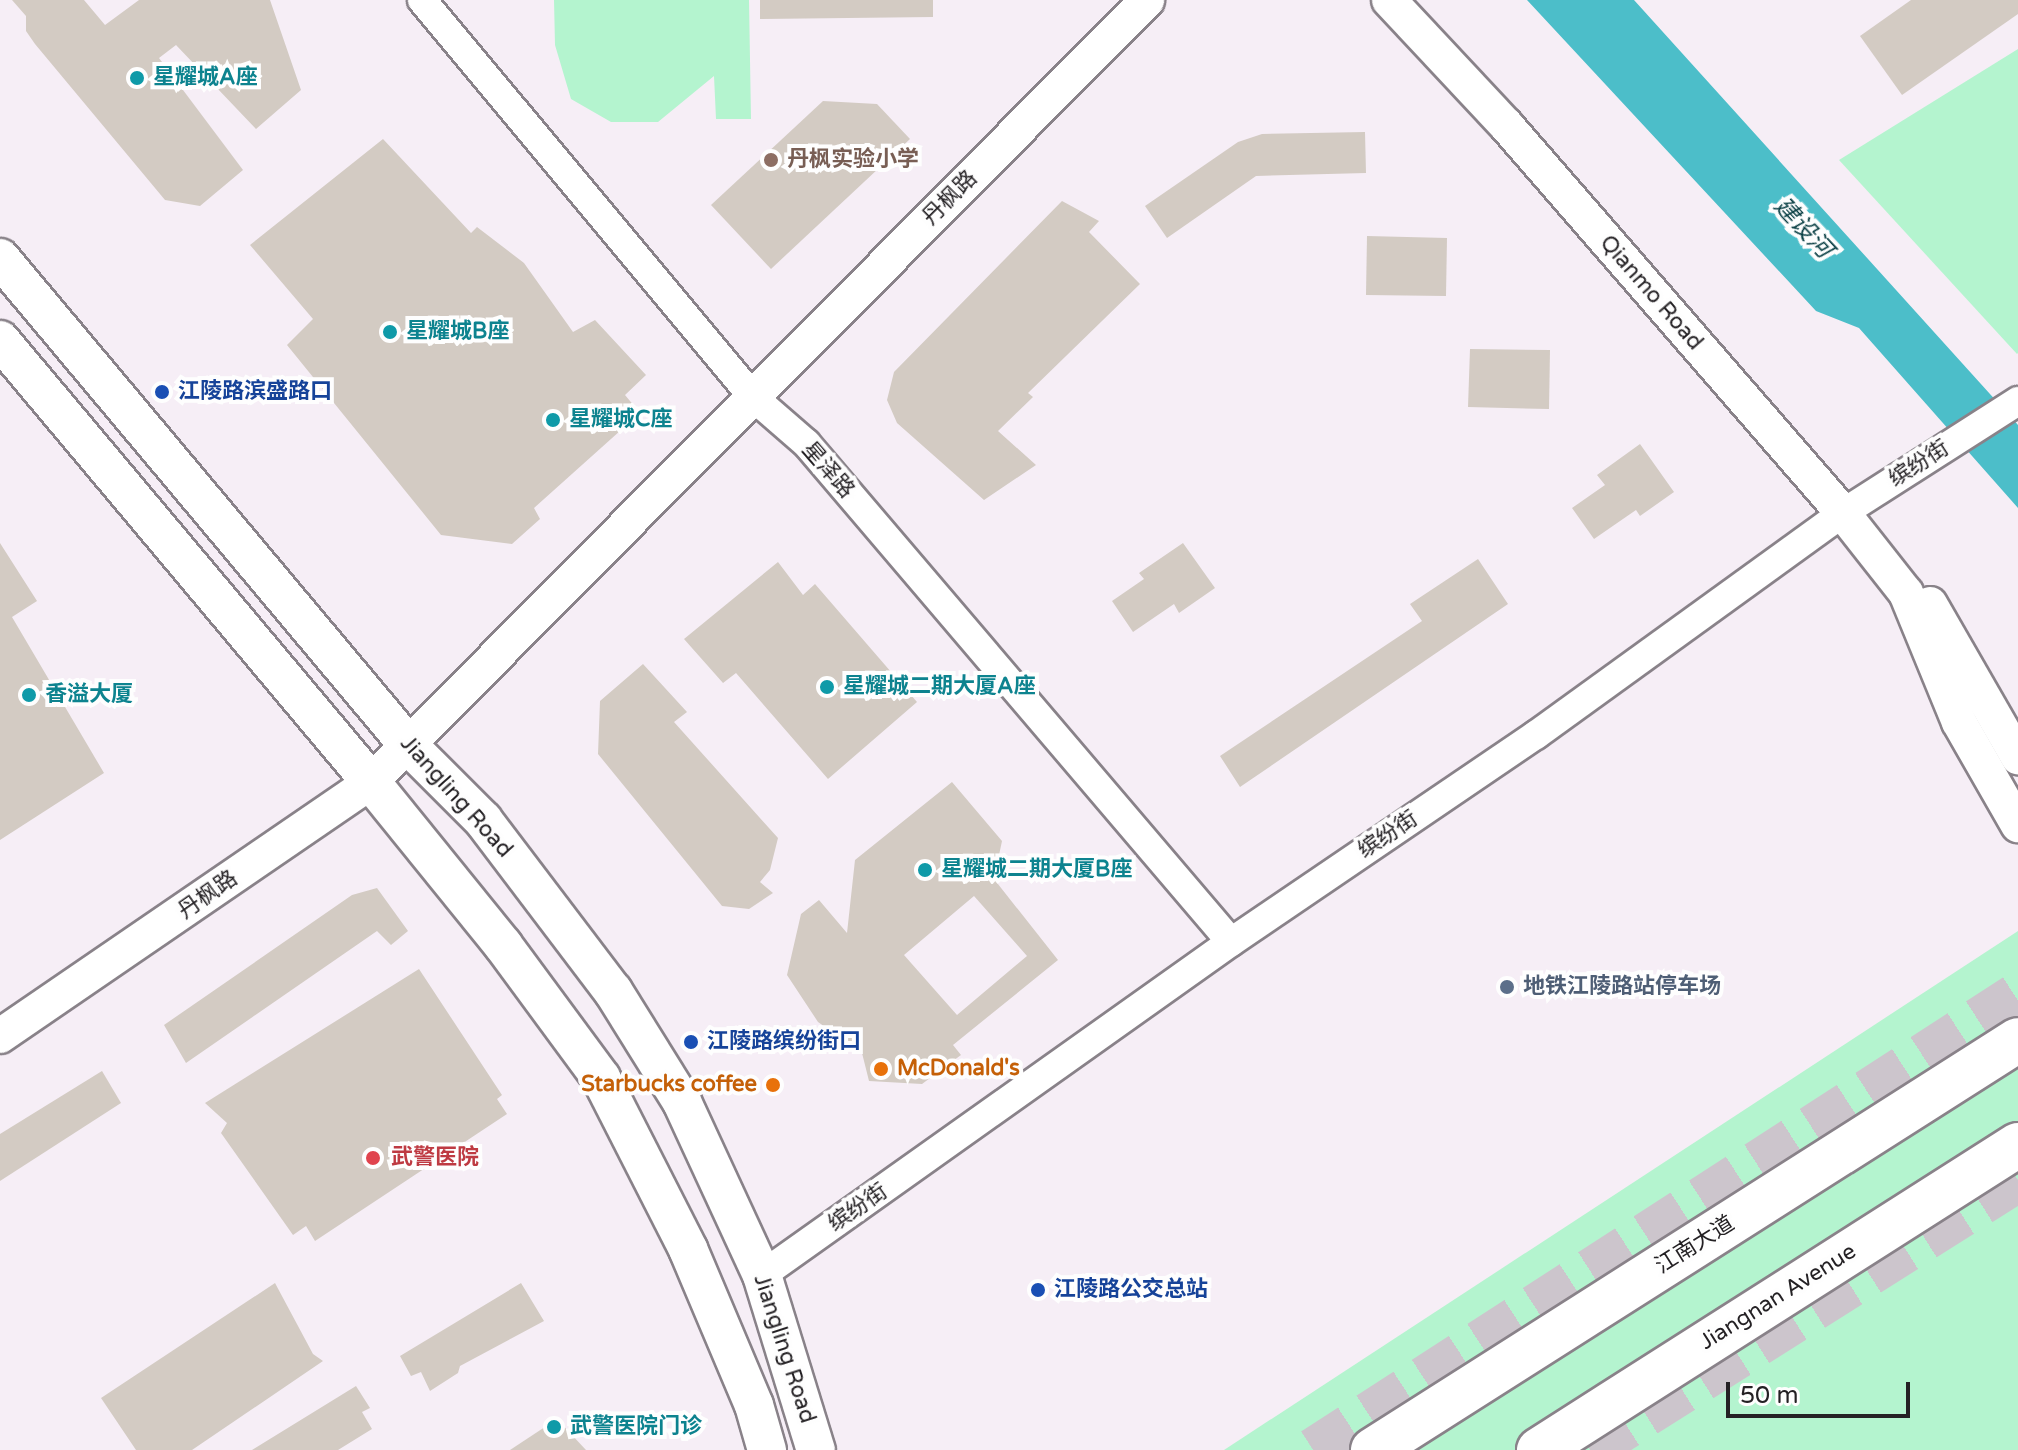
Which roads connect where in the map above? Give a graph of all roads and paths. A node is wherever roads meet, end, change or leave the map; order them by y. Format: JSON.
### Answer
{"nodes":[{"id":1,"x":422,"y":0,"type":"edge"},
{"id":2,"x":1147,"y":0,"type":"edge"},
{"id":3,"x":1389,"y":0,"type":"edge"},
{"id":4,"x":0,"y":258,"type":"edge"},
{"id":5,"x":0,"y":340,"type":"edge"},
{"id":6,"x":753,"y":397,"type":"junction"},
{"id":7,"x":2016,"y":402,"type":"edge"},
{"id":8,"x":1843,"y":513,"type":"junction"},
{"id":9,"x":1906,"y":593,"type":"junction"},
{"id":10,"x":409,"y":746,"type":"junction"},
{"id":11,"x":2018,"y":757,"type":"edge"},
{"id":12,"x":371,"y":782,"type":"junction"},
{"id":13,"x":2018,"y":825,"type":"edge"},
{"id":14,"x":1231,"y":942,"type":"junction"},
{"id":15,"x":0,"y":1036,"type":"edge"},
{"id":16,"x":2018,"y":1040,"type":"edge"},
{"id":17,"x":2018,"y":1145,"type":"edge"},
{"id":18,"x":762,"y":1275,"type":"junction"},
{"id":19,"x":767,"y":1450,"type":"edge"},
{"id":20,"x":816,"y":1450,"type":"edge"},
{"id":21,"x":1373,"y":1450,"type":"edge"},
{"id":22,"x":1539,"y":1450,"type":"edge"}],
"edges":[{"from":1,"to":6,"type":"street","name":"星泽路"},
{"from":2,"to":6,"type":"street","name":"丹枫路"},
{"from":3,"to":8,"type":"street","name":"Qianmo Road"},
{"from":4,"to":10,"type":"main road","name":"Jiangling Road"},
{"from":5,"to":12,"type":"main road","name":"Jiangling Road"},
{"from":6,"to":10,"type":"street","name":"丹枫路"},
{"from":6,"to":14,"type":"street","name":"星泽路"},
{"from":7,"to":8,"type":"street","name":"缤纷街"},
{"from":8,"to":9,"type":"street","name":"Qianmo Road"},
{"from":8,"to":14,"type":"street","name":"缤纷街"},
{"from":9,"to":11,"type":"street","name":"Qianmo Road"},
{"from":9,"to":13,"type":"street","name":"Qianmo Road"},
{"from":10,"to":12,"type":"street","name":"丹枫路"},
{"from":10,"to":18,"type":"main road","name":"Jiangling Road"},
{"from":12,"to":15,"type":"street","name":"丹枫路"},
{"from":12,"to":19,"type":"main road","name":"Jiangling Road"},
{"from":14,"to":18,"type":"street","name":"缤纷街"},
{"from":16,"to":21,"type":"main road","name":"江南大道"},
{"from":17,"to":22,"type":"main road","name":"Jiangnan Avenue"},
{"from":18,"to":20,"type":"main road","name":"Jiangling Road"}]}
